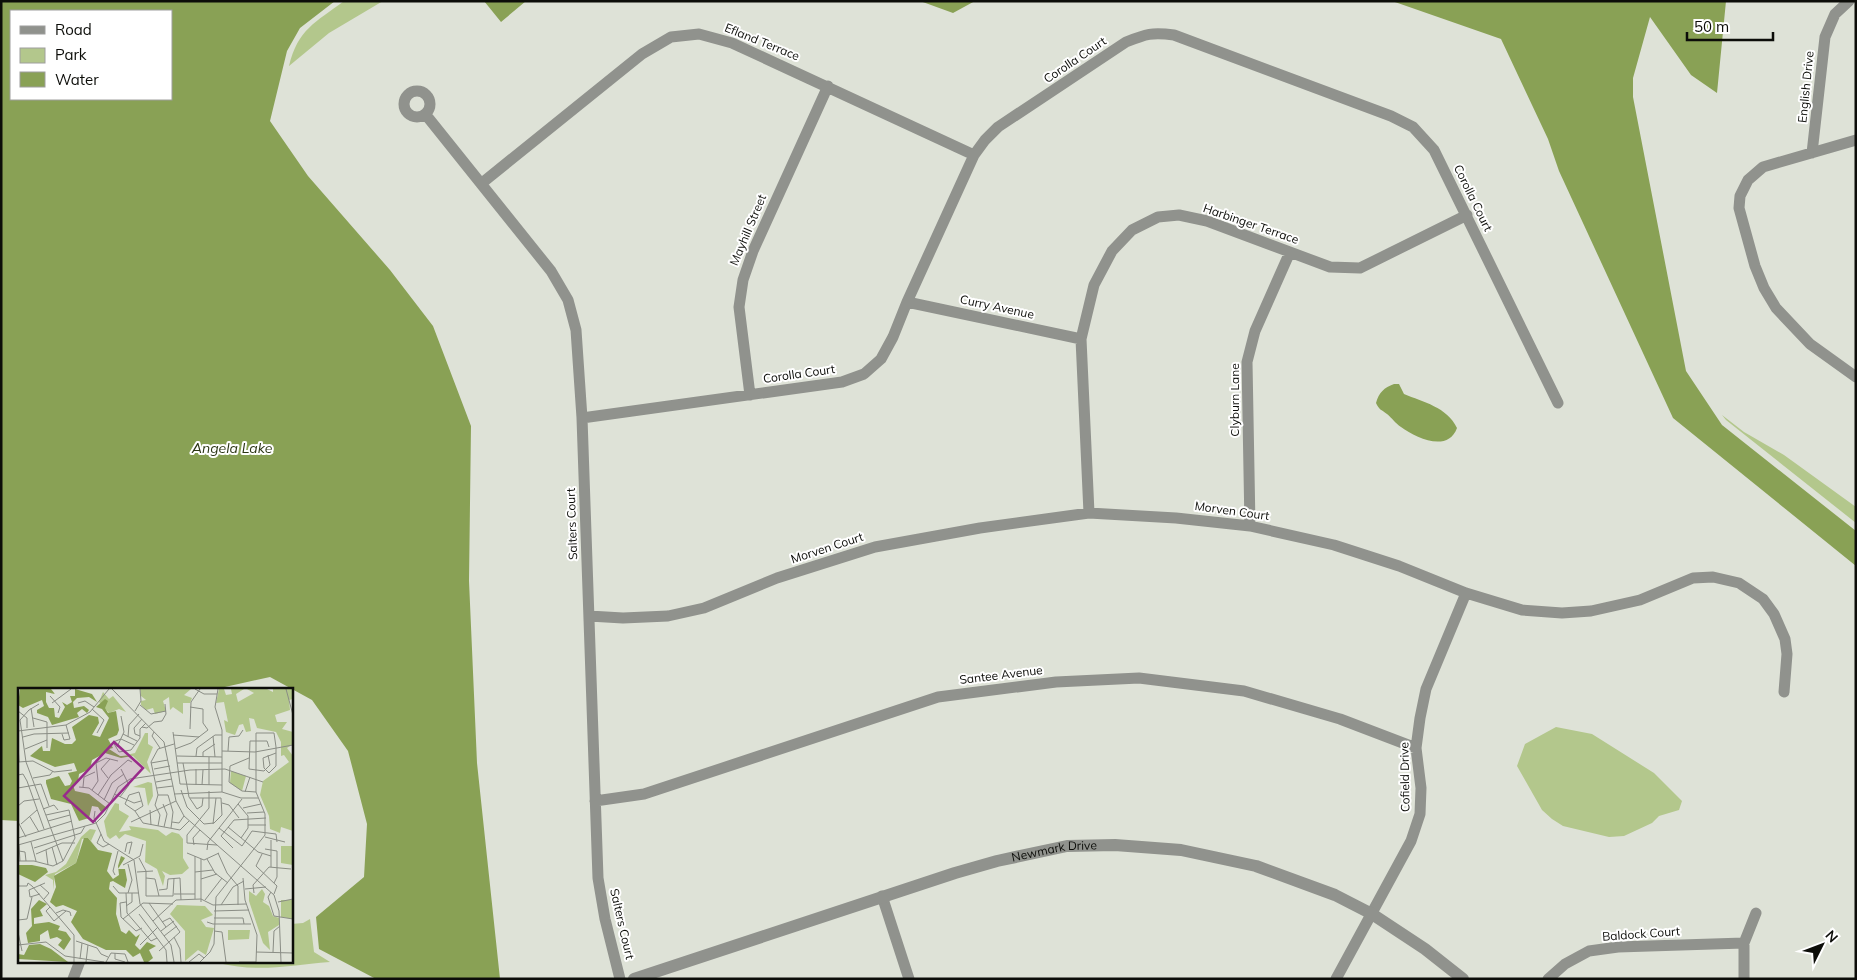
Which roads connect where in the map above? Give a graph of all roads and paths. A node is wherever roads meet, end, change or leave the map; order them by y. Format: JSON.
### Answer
{"nodes":[{"id":1,"x":1849,"y":1,"type":"edge"},
{"id":2,"x":828,"y":86,"type":"junction"},
{"id":3,"x":426,"y":115,"type":"dead end"},
{"id":4,"x":1856,"y":140,"type":"edge"},
{"id":5,"x":1812,"y":153,"type":"junction"},
{"id":6,"x":974,"y":155,"type":"junction"},
{"id":7,"x":482,"y":184,"type":"junction"},
{"id":8,"x":1467,"y":215,"type":"junction"},
{"id":9,"x":1290,"y":252,"type":"junction"},
{"id":10,"x":907,"y":302,"type":"junction"},
{"id":11,"x":1081,"y":339,"type":"junction"},
{"id":12,"x":1856,"y":377,"type":"edge"},
{"id":13,"x":750,"y":395,"type":"junction"},
{"id":14,"x":1558,"y":403,"type":"dead end"},
{"id":15,"x":582,"y":418,"type":"junction"},
{"id":16,"x":1089,"y":513,"type":"junction"},
{"id":17,"x":1250,"y":526,"type":"junction"},
{"id":18,"x":1466,"y":593,"type":"junction"},
{"id":19,"x":589,"y":616,"type":"junction"},
{"id":20,"x":1784,"y":692,"type":"dead end"},
{"id":21,"x":1416,"y":748,"type":"junction"},
{"id":22,"x":595,"y":800,"type":"junction"},
{"id":23,"x":882,"y":896,"type":"junction"},
{"id":24,"x":1756,"y":913,"type":"dead end"},
{"id":25,"x":1372,"y":914,"type":"junction"},
{"id":26,"x":1744,"y":943,"type":"junction"},
{"id":27,"x":80,"y":962,"type":"edge"},
{"id":28,"x":73,"y":979,"type":"edge"},
{"id":29,"x":620,"y":979,"type":"edge"},
{"id":30,"x":634,"y":979,"type":"edge"},
{"id":31,"x":909,"y":979,"type":"edge"},
{"id":32,"x":1336,"y":979,"type":"edge"},
{"id":33,"x":1463,"y":979,"type":"edge"},
{"id":34,"x":1548,"y":979,"type":"edge"},
{"id":35,"x":1744,"y":979,"type":"edge"}],
"edges":[{"from":1,"to":5,"type":"street","name":"English Drive"},
{"from":2,"to":6,"type":"street","name":"Efland Terrace"},
{"from":2,"to":7,"type":"street","name":"Efland Terrace"},
{"from":2,"to":13,"type":"street","name":"Mayhill Street"},
{"from":3,"to":7,"type":"street","name":"Salters Court"},
{"from":4,"to":5,"type":"street"},
{"from":5,"to":12,"type":"street"},
{"from":6,"to":8,"type":"street","name":"Corolla Court"},
{"from":6,"to":10,"type":"street","name":"Corolla Court"},
{"from":7,"to":15,"type":"street","name":"Salters Court"},
{"from":8,"to":9,"type":"street","name":"Harbinger Terrace"},
{"from":8,"to":14,"type":"street","name":"Corolla Court"},
{"from":9,"to":11,"type":"street","name":"Harbinger Terrace"},
{"from":9,"to":17,"type":"street","name":"Clyburn Lane"},
{"from":10,"to":11,"type":"street","name":"Curry Avenue"},
{"from":10,"to":13,"type":"street","name":"Corolla Court"},
{"from":11,"to":16,"type":"street","name":"Harbinger Terrace"},
{"from":13,"to":15,"type":"street","name":"Corolla Court"},
{"from":15,"to":19,"type":"street","name":"Salters Court"},
{"from":16,"to":17,"type":"street","name":"Morven Court"},
{"from":16,"to":19,"type":"street","name":"Morven Court"},
{"from":17,"to":18,"type":"street","name":"Morven Court"},
{"from":18,"to":20,"type":"street","name":"Morven Court"},
{"from":18,"to":21,"type":"street","name":"Cofield Drive"},
{"from":19,"to":22,"type":"street","name":"Salters Court"},
{"from":21,"to":22,"type":"street","name":"Santee Avenue"},
{"from":21,"to":25,"type":"street","name":"Cofield Drive"},
{"from":22,"to":29,"type":"street","name":"Salters Court"},
{"from":23,"to":25,"type":"street","name":"Newmark Drive"},
{"from":23,"to":30,"type":"street","name":"Newmark Drive"},
{"from":23,"to":31,"type":"street"},
{"from":24,"to":26,"type":"street"},
{"from":25,"to":32,"type":"street","name":"Cofield Drive"},
{"from":25,"to":33,"type":"street","name":"Newmark Drive"},
{"from":26,"to":34,"type":"street","name":"Baldock Court"},
{"from":26,"to":35,"type":"street"},
{"from":27,"to":28,"type":"street"}]}
